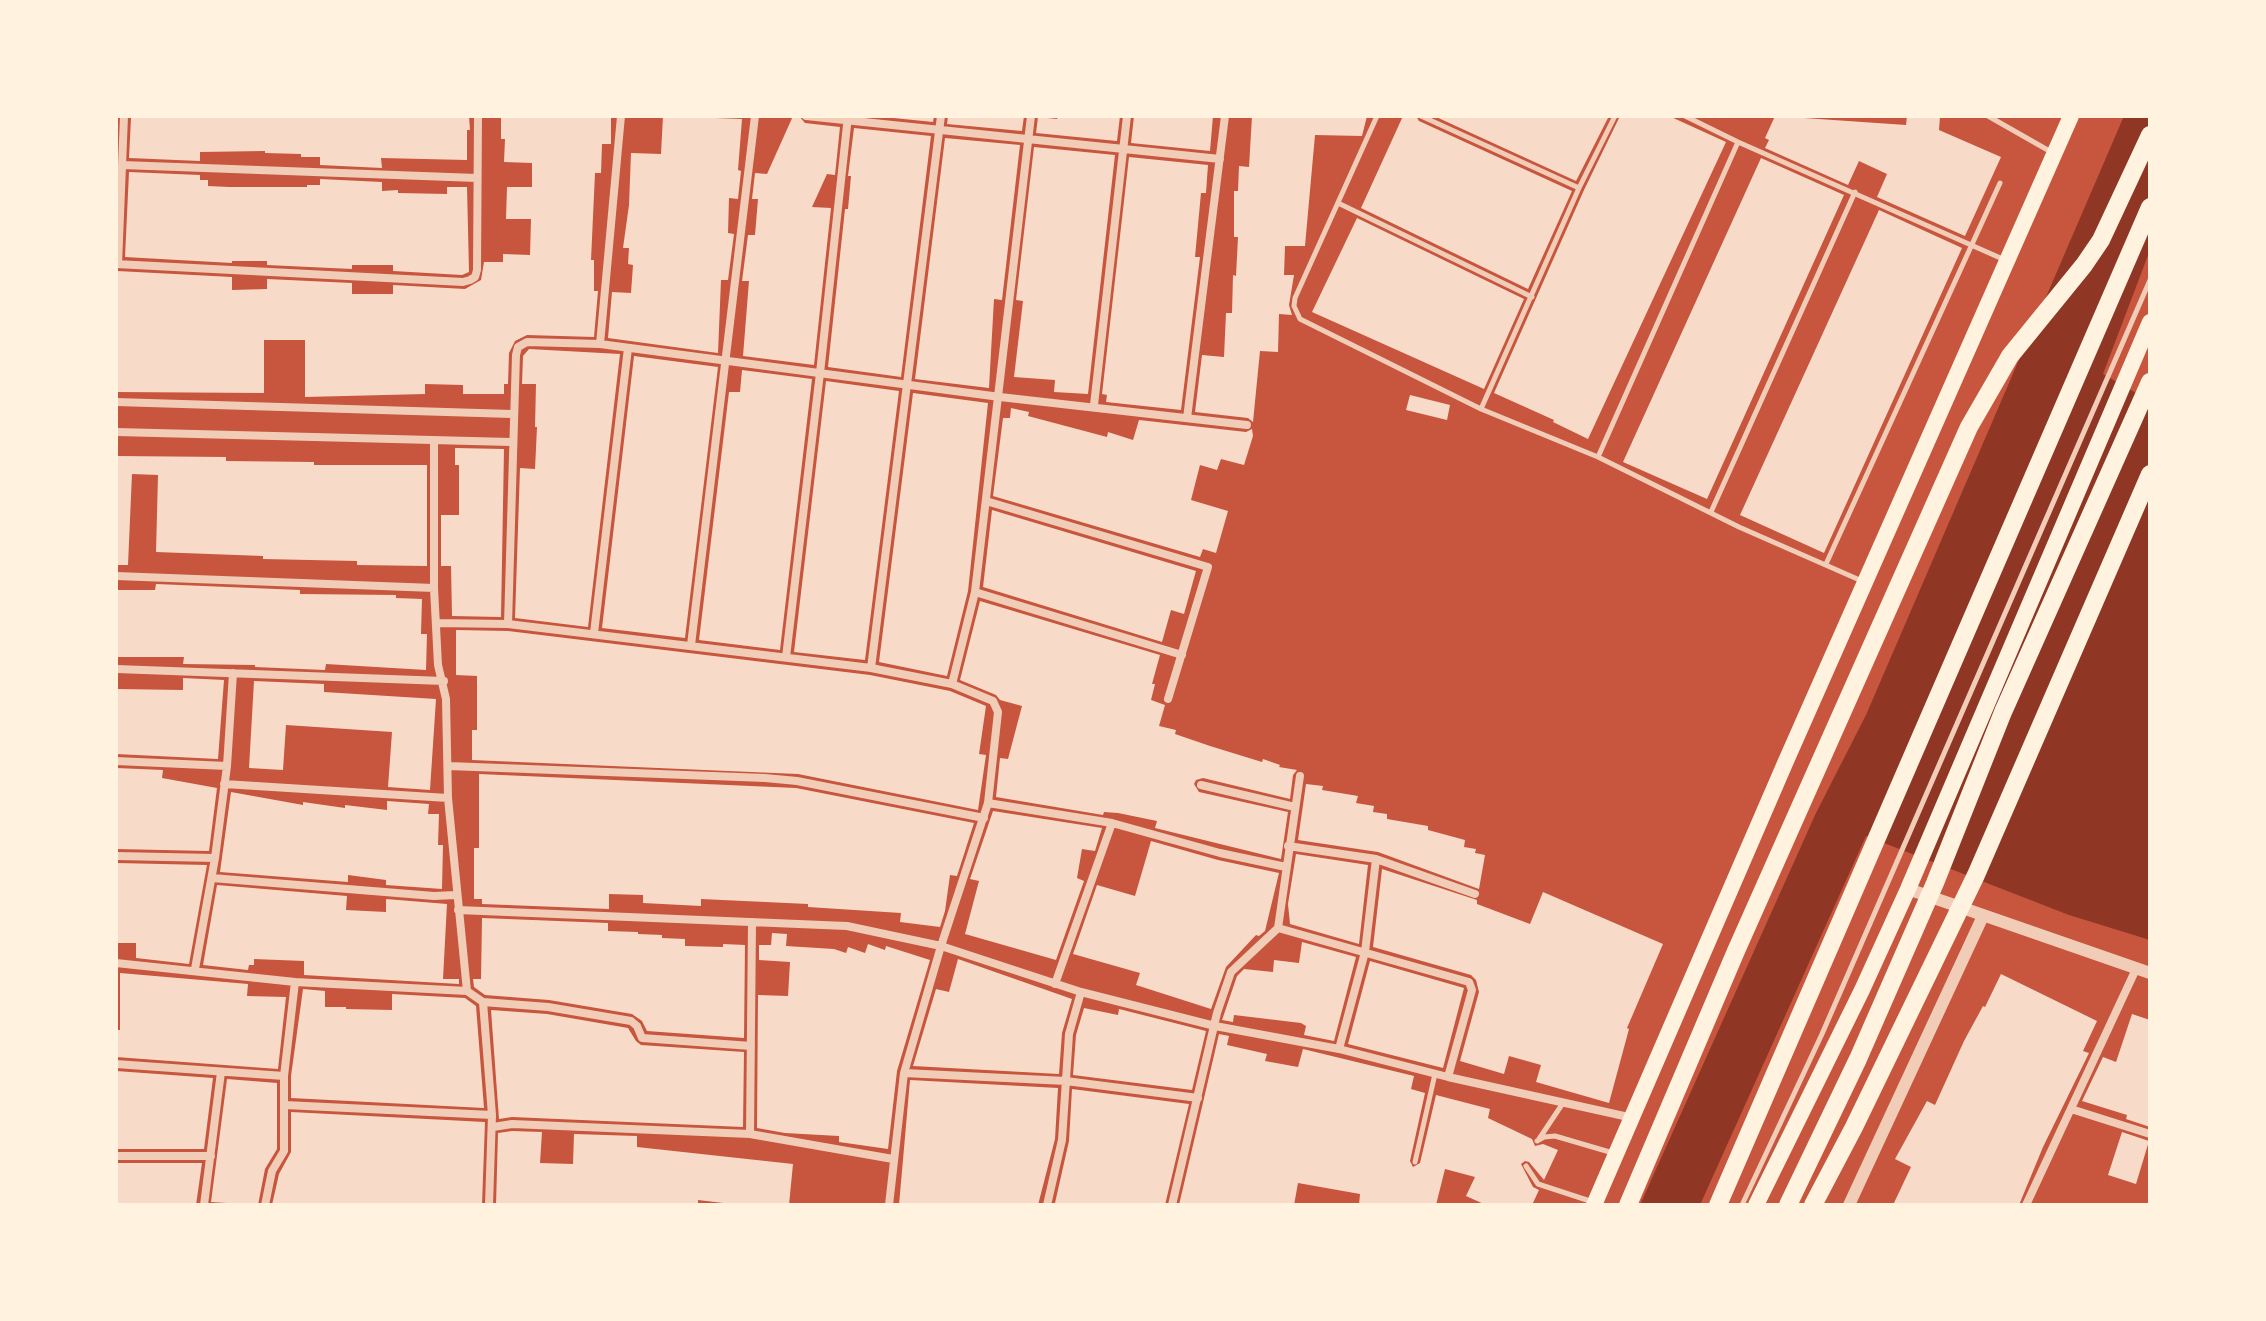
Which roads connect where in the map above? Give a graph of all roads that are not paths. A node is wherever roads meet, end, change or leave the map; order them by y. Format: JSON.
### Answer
{"nodes":[{"id":1,"x":124,"y":116,"type":"edge"},
{"id":2,"x":478,"y":116,"type":"edge"},
{"id":3,"x":621,"y":116,"type":"edge"},
{"id":4,"x":755,"y":116,"type":"edge"},
{"id":5,"x":806,"y":116,"type":"edge"},
{"id":6,"x":941,"y":116,"type":"edge"},
{"id":7,"x":1031,"y":116,"type":"edge"},
{"id":8,"x":1127,"y":116,"type":"edge"},
{"id":9,"x":1225,"y":116,"type":"edge"},
{"id":10,"x":1377,"y":116,"type":"edge"},
{"id":11,"x":1421,"y":116,"type":"edge"},
{"id":12,"x":1615,"y":116,"type":"edge"},
{"id":13,"x":1685,"y":116,"type":"edge"},
{"id":14,"x":1988,"y":116,"type":"edge"},
{"id":15,"x":2071,"y":116,"type":"edge"},
{"id":16,"x":847,"y":118,"type":"edge"},
{"id":17,"x":939,"y":130,"type":"junction"},
{"id":18,"x":2150,"y":135,"type":"edge"},
{"id":19,"x":1029,"y":139,"type":"junction"},
{"id":20,"x":1738,"y":142,"type":"junction"},
{"id":21,"x":1123,"y":150,"type":"junction"},
{"id":22,"x":2054,"y":153,"type":"junction"},
{"id":23,"x":1220,"y":159,"type":"junction"},
{"id":24,"x":122,"y":165,"type":"junction"},
{"id":25,"x":477,"y":178,"type":"junction"},
{"id":26,"x":2000,"y":183,"type":"dead end"},
{"id":27,"x":1579,"y":188,"type":"junction"},
{"id":28,"x":1855,"y":192,"type":"junction"},
{"id":29,"x":1338,"y":203,"type":"junction"},
{"id":30,"x":2150,"y":207,"type":"edge"},
{"id":31,"x":1973,"y":247,"type":"junction"},
{"id":32,"x":2008,"y":261,"type":"junction"},
{"id":33,"x":117,"y":264,"type":"edge"},
{"id":34,"x":2150,"y":280,"type":"edge"},
{"id":35,"x":1532,"y":297,"type":"junction"},
{"id":36,"x":2150,"y":322,"type":"edge"},
{"id":37,"x":600,"y":344,"type":"junction"},
{"id":38,"x":628,"y":348,"type":"junction"},
{"id":39,"x":2128,"y":351,"type":"junction"},
{"id":40,"x":725,"y":360,"type":"junction"},
{"id":41,"x":820,"y":373,"type":"junction"},
{"id":42,"x":907,"y":384,"type":"junction"},
{"id":43,"x":2149,"y":384,"type":"edge"},
{"id":44,"x":1000,"y":397,"type":"junction"},
{"id":45,"x":116,"y":402,"type":"edge"},
{"id":46,"x":1094,"y":405,"type":"junction"},
{"id":47,"x":1481,"y":409,"type":"junction"},
{"id":48,"x":512,"y":414,"type":"junction"},
{"id":49,"x":1187,"y":418,"type":"junction"},
{"id":50,"x":1247,"y":425,"type":"dead end"},
{"id":51,"x":116,"y":432,"type":"edge"},
{"id":52,"x":434,"y":442,"type":"junction"},
{"id":53,"x":511,"y":442,"type":"junction"},
{"id":54,"x":1598,"y":457,"type":"junction"},
{"id":55,"x":2150,"y":474,"type":"edge"},
{"id":56,"x":986,"y":501,"type":"junction"},
{"id":57,"x":1711,"y":512,"type":"junction"},
{"id":58,"x":1826,"y":564,"type":"junction"},
{"id":59,"x":116,"y":576,"type":"edge"},
{"id":60,"x":1865,"y":582,"type":"junction"},
{"id":61,"x":434,"y":588,"type":"junction"},
{"id":62,"x":975,"y":592,"type":"junction"},
{"id":63,"x":436,"y":623,"type":"junction"},
{"id":64,"x":508,"y":624,"type":"junction"},
{"id":65,"x":594,"y":633,"type":"junction"},
{"id":66,"x":691,"y":645,"type":"junction"},
{"id":67,"x":1182,"y":655,"type":"junction"},
{"id":68,"x":786,"y":657,"type":"junction"},
{"id":69,"x":871,"y":668,"type":"junction"},
{"id":70,"x":116,"y":669,"type":"edge"},
{"id":71,"x":233,"y":673,"type":"junction"},
{"id":72,"x":444,"y":681,"type":"junction"},
{"id":73,"x":952,"y":684,"type":"junction"},
{"id":74,"x":1168,"y":699,"type":"dead end"},
{"id":75,"x":116,"y":761,"type":"edge"},
{"id":76,"x":227,"y":766,"type":"junction"},
{"id":77,"x":448,"y":766,"type":"junction"},
{"id":78,"x":1300,"y":776,"type":"dead end"},
{"id":79,"x":224,"y":784,"type":"junction"},
{"id":80,"x":1201,"y":785,"type":"dead end"},
{"id":81,"x":448,"y":798,"type":"junction"},
{"id":82,"x":988,"y":803,"type":"junction"},
{"id":83,"x":1295,"y":807,"type":"junction"},
{"id":84,"x":984,"y":818,"type":"junction"},
{"id":85,"x":1112,"y":823,"type":"junction"},
{"id":86,"x":1288,"y":846,"type":"junction"},
{"id":87,"x":116,"y":856,"type":"edge"},
{"id":88,"x":215,"y":858,"type":"junction"},
{"id":89,"x":1376,"y":859,"type":"junction"},
{"id":90,"x":1286,"y":867,"type":"junction"},
{"id":91,"x":212,"y":878,"type":"junction"},
{"id":92,"x":1911,"y":883,"type":"junction"},
{"id":93,"x":1475,"y":894,"type":"dead end"},
{"id":94,"x":456,"y":895,"type":"junction"},
{"id":95,"x":458,"y":910,"type":"junction"},
{"id":96,"x":1983,"y":916,"type":"junction"},
{"id":97,"x":752,"y":922,"type":"junction"},
{"id":98,"x":1278,"y":928,"type":"junction"},
{"id":99,"x":941,"y":946,"type":"junction"},
{"id":100,"x":1365,"y":952,"type":"junction"},
{"id":101,"x":116,"y":963,"type":"edge"},
{"id":102,"x":195,"y":969,"type":"junction"},
{"id":103,"x":2136,"y":969,"type":"junction"},
{"id":104,"x":2150,"y":973,"type":"edge"},
{"id":105,"x":295,"y":982,"type":"junction"},
{"id":106,"x":1055,"y":984,"type":"junction"},
{"id":107,"x":467,"y":991,"type":"junction"},
{"id":108,"x":1081,"y":992,"type":"junction"},
{"id":109,"x":483,"y":1002,"type":"junction"},
{"id":110,"x":1215,"y":1026,"type":"junction"},
{"id":111,"x":751,"y":1046,"type":"junction"},
{"id":112,"x":1339,"y":1049,"type":"junction"},
{"id":113,"x":116,"y":1064,"type":"edge"},
{"id":114,"x":221,"y":1072,"type":"junction"},
{"id":115,"x":904,"y":1073,"type":"junction"},
{"id":116,"x":1435,"y":1074,"type":"junction"},
{"id":117,"x":284,"y":1076,"type":"junction"},
{"id":118,"x":1448,"y":1077,"type":"junction"},
{"id":119,"x":1066,"y":1081,"type":"junction"},
{"id":120,"x":1198,"y":1098,"type":"junction"},
{"id":121,"x":1563,"y":1103,"type":"junction"},
{"id":122,"x":285,"y":1105,"type":"junction"},
{"id":123,"x":2071,"y":1109,"type":"junction"},
{"id":124,"x":492,"y":1115,"type":"junction"},
{"id":125,"x":1633,"y":1118,"type":"junction"},
{"id":126,"x":493,"y":1127,"type":"junction"},
{"id":127,"x":750,"y":1134,"type":"junction"},
{"id":128,"x":2150,"y":1134,"type":"edge"},
{"id":129,"x":1617,"y":1154,"type":"junction"},
{"id":130,"x":116,"y":1156,"type":"edge"},
{"id":131,"x":211,"y":1156,"type":"junction"},
{"id":132,"x":893,"y":1159,"type":"junction"},
{"id":133,"x":1415,"y":1162,"type":"dead end"},
{"id":134,"x":1526,"y":1166,"type":"dead end"},
{"id":135,"x":1594,"y":1204,"type":"edge"},
{"id":136,"x":204,"y":1205,"type":"edge"},
{"id":137,"x":265,"y":1205,"type":"edge"},
{"id":138,"x":489,"y":1205,"type":"edge"},
{"id":139,"x":889,"y":1205,"type":"edge"},
{"id":140,"x":1047,"y":1205,"type":"edge"},
{"id":141,"x":1172,"y":1205,"type":"edge"},
{"id":142,"x":1628,"y":1205,"type":"edge"},
{"id":143,"x":1718,"y":1205,"type":"edge"},
{"id":144,"x":1742,"y":1205,"type":"edge"},
{"id":145,"x":1756,"y":1205,"type":"edge"},
{"id":146,"x":1788,"y":1205,"type":"edge"},
{"id":147,"x":1813,"y":1205,"type":"edge"},
{"id":148,"x":1849,"y":1205,"type":"edge"},
{"id":149,"x":2026,"y":1205,"type":"edge"}],
"edges":[{"from":1,"to":24,"type":"street"},
{"from":2,"to":25,"type":"street"},
{"from":3,"to":37,"type":"street"},
{"from":4,"to":40,"type":"street"},
{"from":5,"to":16,"type":"street"},
{"from":6,"to":17,"type":"street"},
{"from":7,"to":19,"type":"street"},
{"from":8,"to":21,"type":"street"},
{"from":9,"to":23,"type":"street"},
{"from":10,"to":29,"type":"lane"},
{"from":11,"to":27,"type":"lane"},
{"from":12,"to":27,"type":"lane"},
{"from":13,"to":20,"type":"lane"},
{"from":14,"to":22,"type":"lane"},
{"from":15,"to":22,"type":"highway"},
{"from":16,"to":17,"type":"street"},
{"from":16,"to":41,"type":"street"},
{"from":17,"to":19,"type":"street"},
{"from":17,"to":42,"type":"street"},
{"from":18,"to":142,"type":"highway"},
{"from":19,"to":21,"type":"street"},
{"from":19,"to":44,"type":"street"},
{"from":20,"to":28,"type":"lane"},
{"from":20,"to":54,"type":"lane"},
{"from":21,"to":23,"type":"street"},
{"from":21,"to":46,"type":"street"},
{"from":22,"to":32,"type":"highway"},
{"from":23,"to":49,"type":"street"},
{"from":24,"to":25,"type":"street"},
{"from":24,"to":33,"type":"street"},
{"from":25,"to":33,"type":"street"},
{"from":26,"to":31,"type":"lane"},
{"from":27,"to":35,"type":"lane"},
{"from":28,"to":31,"type":"lane"},
{"from":28,"to":57,"type":"lane"},
{"from":29,"to":35,"type":"lane"},
{"from":29,"to":47,"type":"lane"},
{"from":30,"to":143,"type":"highway"},
{"from":31,"to":32,"type":"lane"},
{"from":31,"to":58,"type":"lane"},
{"from":32,"to":60,"type":"highway"},
{"from":34,"to":39,"type":"lane"},
{"from":35,"to":47,"type":"lane"},
{"from":36,"to":39,"type":"highway"},
{"from":37,"to":38,"type":"street"},
{"from":37,"to":48,"type":"street"},
{"from":38,"to":40,"type":"street"},
{"from":38,"to":65,"type":"street"},
{"from":39,"to":92,"type":"highway"},
{"from":39,"to":144,"type":"lane"},
{"from":40,"to":41,"type":"street"},
{"from":40,"to":66,"type":"street"},
{"from":41,"to":42,"type":"street"},
{"from":41,"to":68,"type":"street"},
{"from":42,"to":44,"type":"street"},
{"from":42,"to":69,"type":"street"},
{"from":43,"to":146,"type":"highway"},
{"from":44,"to":46,"type":"street"},
{"from":44,"to":56,"type":"street"},
{"from":45,"to":48,"type":"street"},
{"from":46,"to":49,"type":"street"},
{"from":47,"to":54,"type":"lane"},
{"from":48,"to":53,"type":"street"},
{"from":49,"to":50,"type":"street"},
{"from":51,"to":52,"type":"street"},
{"from":52,"to":53,"type":"street"},
{"from":52,"to":61,"type":"street"},
{"from":53,"to":64,"type":"street"},
{"from":54,"to":57,"type":"lane"},
{"from":55,"to":147,"type":"highway"},
{"from":56,"to":62,"type":"street"},
{"from":56,"to":67,"type":"street"},
{"from":57,"to":58,"type":"lane"},
{"from":58,"to":60,"type":"lane"},
{"from":59,"to":61,"type":"street"},
{"from":60,"to":125,"type":"highway"},
{"from":61,"to":63,"type":"street"},
{"from":62,"to":67,"type":"street"},
{"from":62,"to":73,"type":"street"},
{"from":63,"to":64,"type":"street"},
{"from":63,"to":72,"type":"street"},
{"from":64,"to":65,"type":"street"},
{"from":65,"to":66,"type":"street"},
{"from":66,"to":68,"type":"street"},
{"from":67,"to":74,"type":"street"},
{"from":68,"to":69,"type":"street"},
{"from":69,"to":73,"type":"street"},
{"from":70,"to":71,"type":"street"},
{"from":71,"to":72,"type":"street"},
{"from":71,"to":76,"type":"street"},
{"from":72,"to":77,"type":"street"},
{"from":73,"to":82,"type":"street"},
{"from":75,"to":76,"type":"street"},
{"from":76,"to":79,"type":"street"},
{"from":77,"to":81,"type":"street"},
{"from":77,"to":84,"type":"street"},
{"from":78,"to":83,"type":"street"},
{"from":79,"to":81,"type":"street"},
{"from":79,"to":88,"type":"street"},
{"from":80,"to":83,"type":"street"},
{"from":81,"to":94,"type":"street"},
{"from":82,"to":84,"type":"street"},
{"from":82,"to":85,"type":"street"},
{"from":83,"to":86,"type":"street"},
{"from":84,"to":99,"type":"street"},
{"from":85,"to":90,"type":"street"},
{"from":85,"to":106,"type":"street"},
{"from":86,"to":89,"type":"street"},
{"from":86,"to":90,"type":"street"},
{"from":87,"to":88,"type":"street"},
{"from":88,"to":91,"type":"street"},
{"from":89,"to":93,"type":"street"},
{"from":89,"to":100,"type":"street"},
{"from":90,"to":98,"type":"street"},
{"from":91,"to":94,"type":"street"},
{"from":91,"to":102,"type":"street"},
{"from":92,"to":96,"type":"street"},
{"from":92,"to":145,"type":"highway"},
{"from":94,"to":95,"type":"street"},
{"from":95,"to":97,"type":"street"},
{"from":95,"to":107,"type":"street"},
{"from":96,"to":103,"type":"street"},
{"from":96,"to":148,"type":"street"},
{"from":97,"to":99,"type":"street"},
{"from":97,"to":111,"type":"street"},
{"from":98,"to":100,"type":"street"},
{"from":98,"to":110,"type":"street"},
{"from":99,"to":106,"type":"street"},
{"from":99,"to":115,"type":"street"},
{"from":100,"to":112,"type":"street"},
{"from":100,"to":118,"type":"street"},
{"from":101,"to":102,"type":"street"},
{"from":102,"to":105,"type":"street"},
{"from":103,"to":104,"type":"street"},
{"from":103,"to":123,"type":"street"},
{"from":105,"to":107,"type":"street"},
{"from":105,"to":117,"type":"street"},
{"from":106,"to":108,"type":"street"},
{"from":107,"to":109,"type":"street"},
{"from":108,"to":110,"type":"street"},
{"from":108,"to":119,"type":"street"},
{"from":109,"to":111,"type":"street"},
{"from":109,"to":124,"type":"street"},
{"from":110,"to":112,"type":"street"},
{"from":110,"to":120,"type":"street"},
{"from":111,"to":127,"type":"street"},
{"from":112,"to":116,"type":"street"},
{"from":113,"to":114,"type":"street"},
{"from":114,"to":117,"type":"street"},
{"from":114,"to":131,"type":"street"},
{"from":115,"to":119,"type":"street"},
{"from":115,"to":132,"type":"street"},
{"from":116,"to":118,"type":"street"},
{"from":116,"to":133,"type":"lane"},
{"from":117,"to":122,"type":"street"},
{"from":118,"to":121,"type":"street"},
{"from":119,"to":120,"type":"street"},
{"from":119,"to":140,"type":"street"},
{"from":120,"to":141,"type":"street"},
{"from":121,"to":125,"type":"street"},
{"from":121,"to":129,"type":"lane"},
{"from":122,"to":124,"type":"street"},
{"from":122,"to":137,"type":"street"},
{"from":123,"to":128,"type":"street"},
{"from":123,"to":149,"type":"street"},
{"from":124,"to":126,"type":"street"},
{"from":125,"to":129,"type":"highway"},
{"from":126,"to":127,"type":"street"},
{"from":126,"to":138,"type":"street"},
{"from":127,"to":132,"type":"street"},
{"from":129,"to":135,"type":"highway"},
{"from":130,"to":131,"type":"street"},
{"from":131,"to":136,"type":"street"},
{"from":132,"to":139,"type":"street"},
{"from":134,"to":135,"type":"lane"}]}
